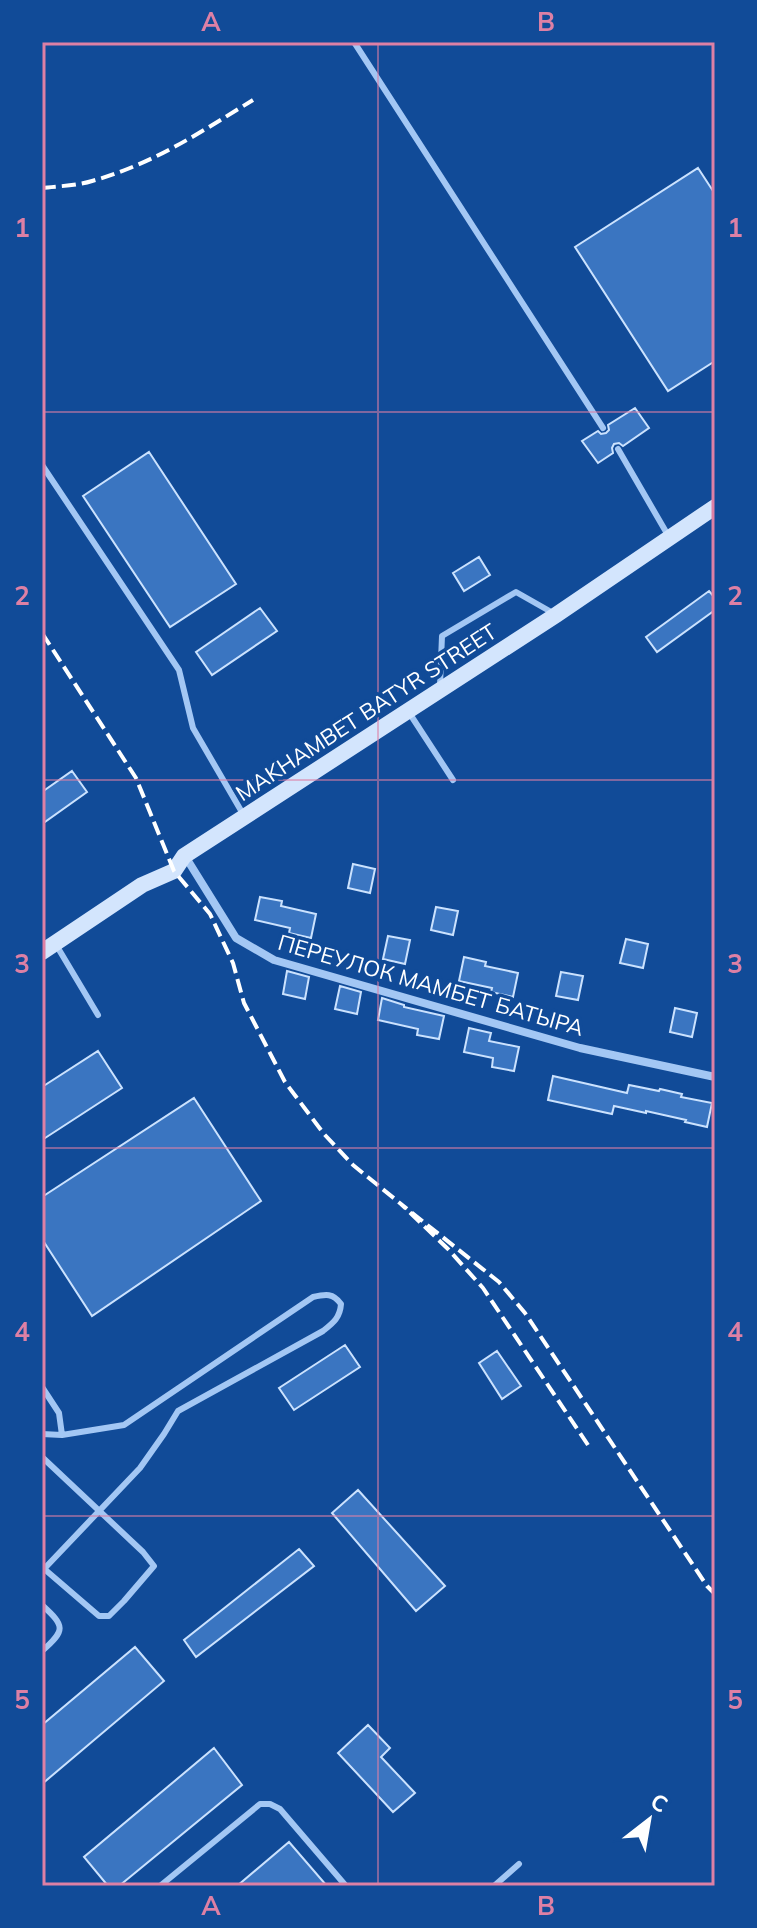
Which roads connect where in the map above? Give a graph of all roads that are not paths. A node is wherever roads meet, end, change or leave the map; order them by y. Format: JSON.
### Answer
{"nodes":[{"id":1,"x":354,"y":42,"type":"edge"},
{"id":2,"x":603,"y":428,"type":"dead end"},
{"id":3,"x":618,"y":449,"type":"dead end"},
{"id":4,"x":42,"y":465,"type":"edge"},
{"id":5,"x":712,"y":514,"type":"edge"},
{"id":6,"x":669,"y":537,"type":"junction"},
{"id":7,"x":556,"y":615,"type":"junction"},
{"id":8,"x":440,"y":690,"type":"junction"},
{"id":9,"x":408,"y":711,"type":"junction"},
{"id":10,"x":453,"y":780,"type":"dead end"},
{"id":11,"x":245,"y":817,"type":"junction"},
{"id":12,"x":184,"y":856,"type":"junction"},
{"id":13,"x":49,"y":948,"type":"edge"},
{"id":14,"x":98,"y":1015,"type":"dead end"},
{"id":15,"x":715,"y":1077,"type":"edge"},
{"id":16,"x":42,"y":1387,"type":"edge"},
{"id":17,"x":42,"y":1434,"type":"edge"},
{"id":18,"x":62,"y":1435,"type":"junction"},
{"id":19,"x":42,"y":1457,"type":"edge"},
{"id":20,"x":98,"y":1510,"type":"junction"},
{"id":21,"x":43,"y":1568,"type":"edge"},
{"id":22,"x":42,"y":1605,"type":"edge"},
{"id":23,"x":42,"y":1651,"type":"edge"},
{"id":24,"x":519,"y":1864,"type":"dead end"},
{"id":25,"x":160,"y":1886,"type":"edge"},
{"id":26,"x":346,"y":1886,"type":"edge"},
{"id":27,"x":494,"y":1886,"type":"edge"}],
"edges":[{"from":1,"to":2,"type":"lane"},
{"from":3,"to":6,"type":"lane"},
{"from":4,"to":11,"type":"lane"},
{"from":5,"to":6,"type":"street","name":"MAKHAMBET BATYR STREET"},
{"from":6,"to":7,"type":"street","name":"MAKHAMBET BATYR STREET"},
{"from":7,"to":8,"type":"street","name":"MAKHAMBET BATYR STREET"},
{"from":7,"to":8,"type":"lane"},
{"from":8,"to":9,"type":"street","name":"MAKHAMBET BATYR STREET"},
{"from":9,"to":10,"type":"lane"},
{"from":9,"to":11,"type":"street","name":"MAKHAMBET BATYR STREET"},
{"from":11,"to":12,"type":"street","name":"MAKHAMBET BATYR STREET"},
{"from":12,"to":13,"type":"street","name":"MAKHAMBET BATYR STREET"},
{"from":12,"to":15,"type":"street","name":"ПЕРЕУЛОК МАМБЕТ БАТЫРА"},
{"from":13,"to":14,"type":"lane"},
{"from":16,"to":18,"type":"lane"},
{"from":17,"to":18,"type":"lane"},
{"from":18,"to":20,"type":"lane"},
{"from":19,"to":20,"type":"lane"},
{"from":20,"to":21,"type":"lane"},
{"from":20,"to":21,"type":"lane"},
{"from":22,"to":23,"type":"lane"},
{"from":24,"to":27,"type":"lane"},
{"from":25,"to":26,"type":"lane"}]}
